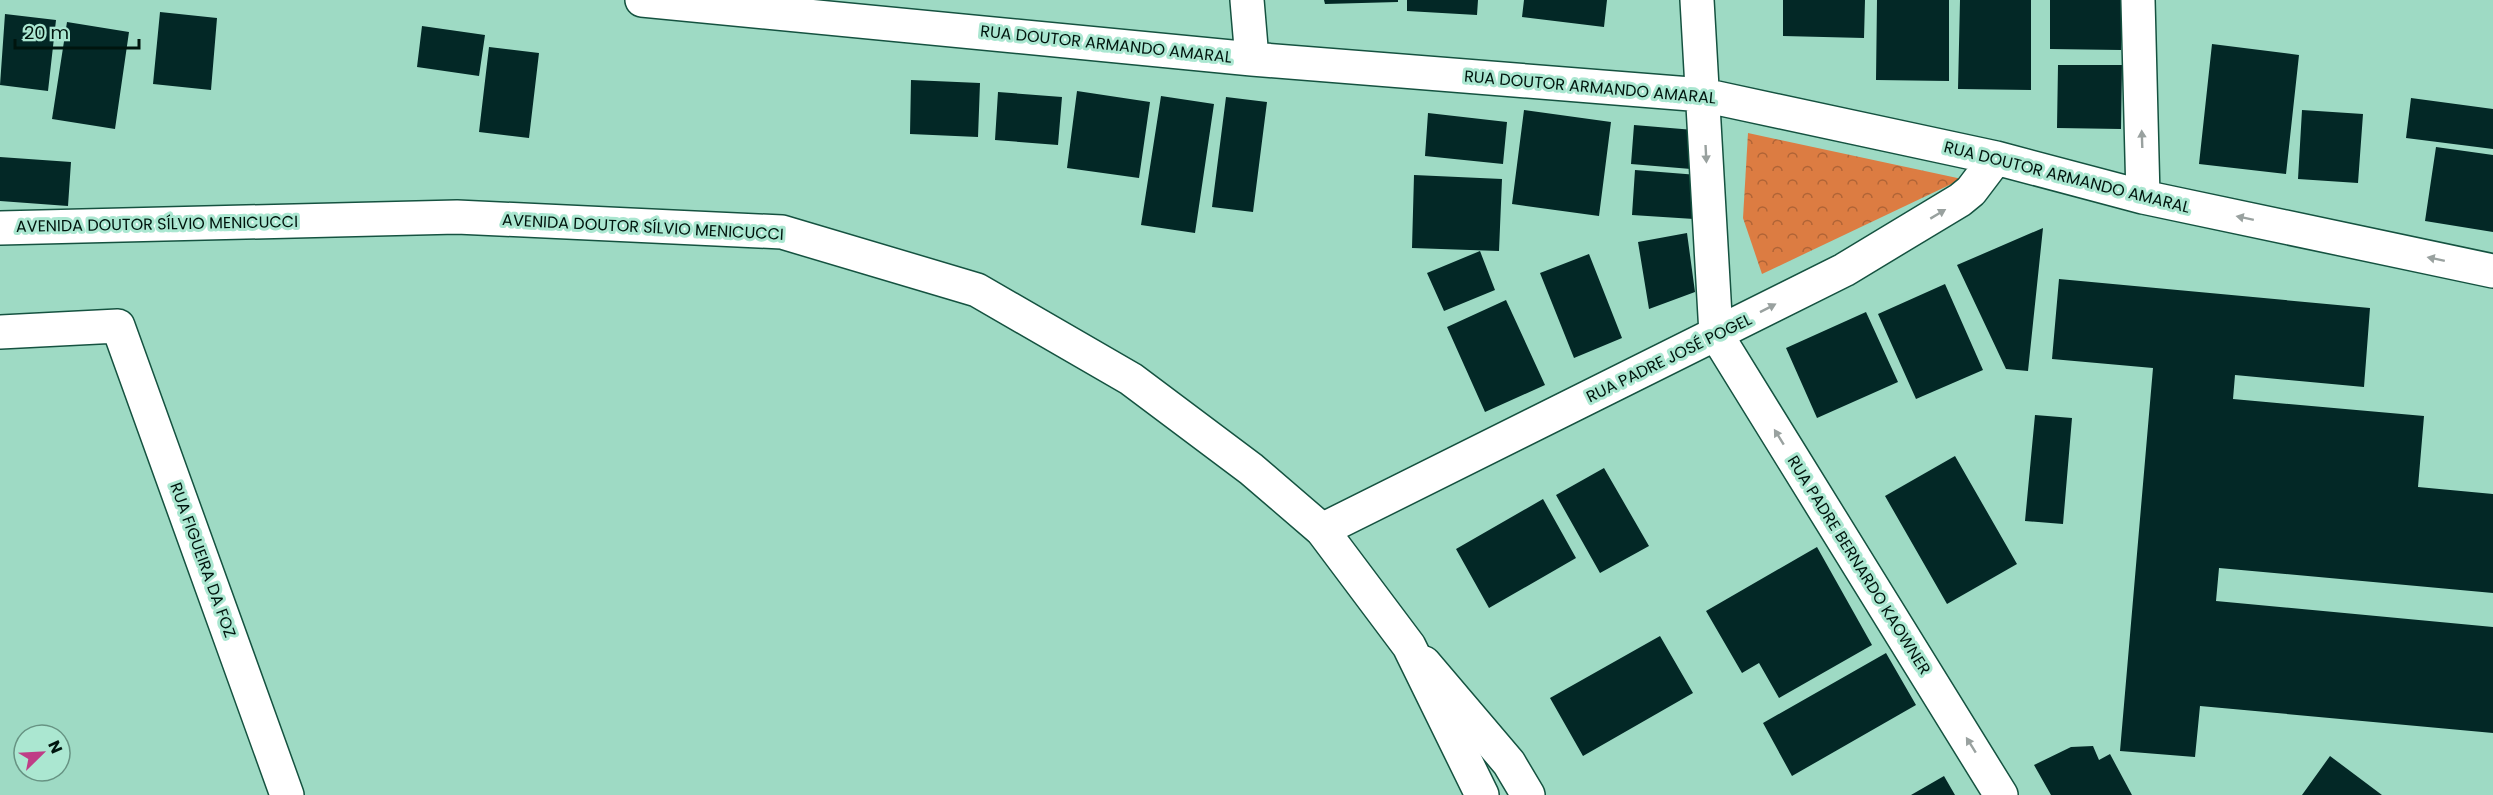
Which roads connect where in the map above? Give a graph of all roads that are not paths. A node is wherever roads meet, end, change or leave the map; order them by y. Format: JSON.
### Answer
{"nodes":[{"id":1,"x":642,"y":0,"type":"edge"},
{"id":2,"x":1247,"y":0,"type":"edge"},
{"id":3,"x":1697,"y":0,"type":"edge"},
{"id":4,"x":2138,"y":0,"type":"edge"},
{"id":5,"x":815,"y":8,"type":"edge"},
{"id":6,"x":1252,"y":58,"type":"junction"},
{"id":7,"x":1703,"y":95,"type":"junction"},
{"id":8,"x":1996,"y":158,"type":"junction"},
{"id":9,"x":2143,"y":197,"type":"junction"},
{"id":10,"x":0,"y":228,"type":"edge"},
{"id":11,"x":2493,"y":271,"type":"edge"},
{"id":12,"x":0,"y":332,"type":"edge"},
{"id":13,"x":1716,"y":334,"type":"junction"},
{"id":14,"x":1322,"y":530,"type":"junction"},
{"id":15,"x":1409,"y":646,"type":"junction"},
{"id":16,"x":287,"y":795,"type":"edge"},
{"id":17,"x":1482,"y":795,"type":"edge"},
{"id":18,"x":1528,"y":795,"type":"edge"},
{"id":19,"x":2001,"y":795,"type":"edge"}],
"edges":[{"from":1,"to":5,"type":"street","name":"RUA DOUTOR ARMANDO AMARAL"},
{"from":2,"to":6,"type":"street"},
{"from":3,"to":7,"type":"street"},
{"from":9,"to":4,"type":"street","one_way":true},
{"from":5,"to":6,"type":"street","name":"RUA DOUTOR ARMANDO AMARAL"},
{"from":6,"to":7,"type":"street","name":"RUA DOUTOR ARMANDO AMARAL"},
{"from":7,"to":8,"type":"street","name":"RUA DOUTOR ARMANDO AMARAL"},
{"from":7,"to":13,"type":"street","one_way":true},
{"from":8,"to":9,"type":"street","name":"RUA DOUTOR ARMANDO AMARAL"},
{"from":13,"to":8,"type":"street","name":"RUA PADRE JOSÉ POGEL","one_way":true},
{"from":11,"to":9,"type":"street","name":"RUA DOUTOR ARMANDO AMARAL","one_way":true},
{"from":10,"to":14,"type":"street","name":"AVENIDA DOUTOR SÍLVIO MENICUCCI"},
{"from":12,"to":16,"type":"street","name":"RUA FIGUEIRA DA FOZ"},
{"from":13,"to":14,"type":"street","name":"RUA PADRE JOSÉ POGEL"},
{"from":19,"to":13,"type":"street","name":"RUA PADRE BERNARDO KAOWNER","one_way":true},
{"from":14,"to":15,"type":"street","name":"AVENIDA DOUTOR SÍLVIO MENICUCCI"},
{"from":15,"to":17,"type":"street","name":"AVENIDA DOUTOR SÍLVIO MENICUCCI"},
{"from":15,"to":18,"type":"street"}]}
